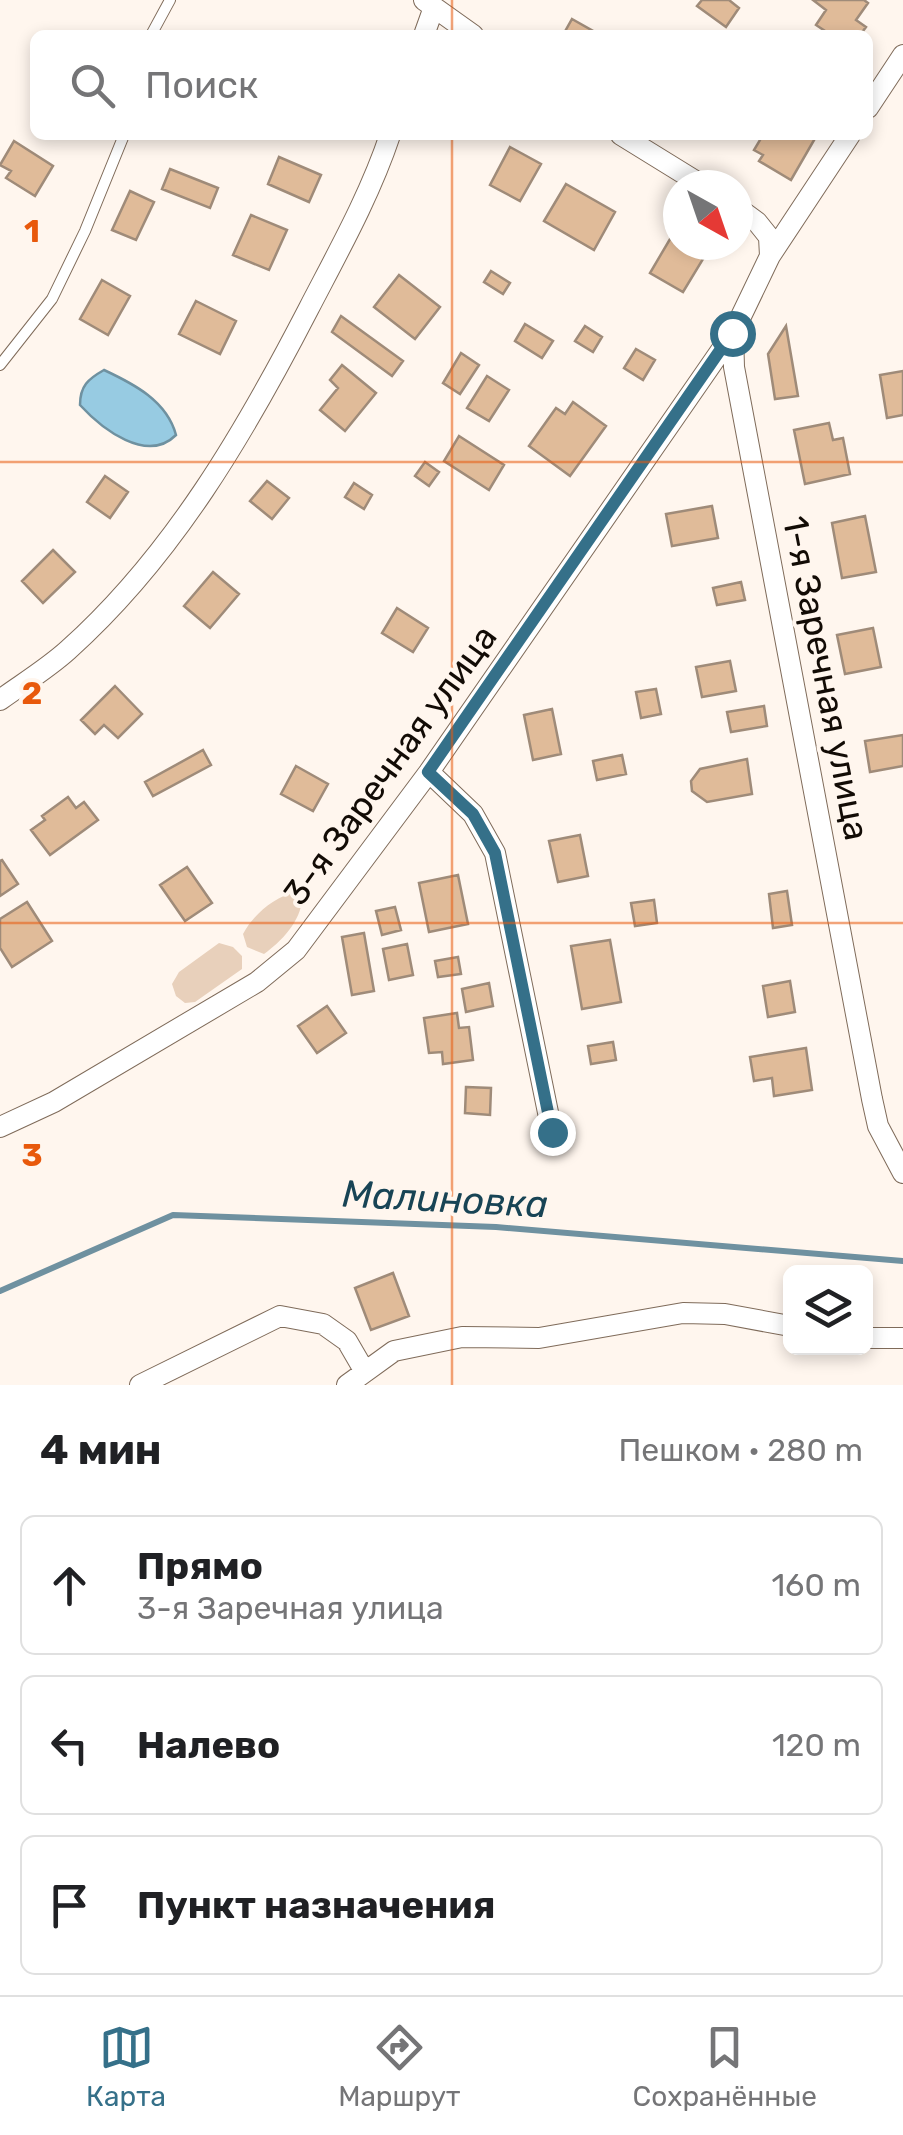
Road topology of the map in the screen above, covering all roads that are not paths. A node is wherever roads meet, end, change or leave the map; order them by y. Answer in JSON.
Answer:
{"nodes":[{"id":1,"x":170,"y":0,"type":"edge"},
{"id":2,"x":429,"y":4,"type":"edge"},
{"id":3,"x":154,"y":30,"type":"edge"},
{"id":4,"x":425,"y":30,"type":"edge"},
{"id":5,"x":466,"y":30,"type":"edge"},
{"id":6,"x":903,"y":55,"type":"edge"},
{"id":7,"x":873,"y":100,"type":"edge"},
{"id":8,"x":122,"y":140,"type":"edge"},
{"id":9,"x":388,"y":140,"type":"edge"},
{"id":10,"x":630,"y":140,"type":"edge"},
{"id":11,"x":847,"y":140,"type":"edge"},
{"id":12,"x":678,"y":170,"type":"edge"},
{"id":13,"x":753,"y":219,"type":"edge"},
{"id":14,"x":770,"y":256,"type":"junction"},
{"id":15,"x":732,"y":333,"type":"junction"},
{"id":16,"x":0,"y":365,"type":"edge"},
{"id":17,"x":0,"y":700,"type":"edge"},
{"id":18,"x":428,"y":772,"type":"junction"},
{"id":19,"x":0,"y":1126,"type":"edge"},
{"id":20,"x":552,"y":1132,"type":"dead end"},
{"id":21,"x":903,"y":1173,"type":"edge"},
{"id":22,"x":783,"y":1325,"type":"edge"},
{"id":23,"x":873,"y":1338,"type":"edge"},
{"id":24,"x":903,"y":1338,"type":"edge"},
{"id":25,"x":364,"y":1372,"type":"junction"},
{"id":26,"x":140,"y":1385,"type":"edge"},
{"id":27,"x":347,"y":1385,"type":"edge"}],
"edges":[{"from":1,"to":3,"type":"lane"},
{"from":2,"to":4,"type":"street"},
{"from":2,"to":5,"type":"street"},
{"from":6,"to":7,"type":"street"},
{"from":8,"to":16,"type":"lane"},
{"from":9,"to":17,"type":"street"},
{"from":10,"to":12,"type":"street"},
{"from":11,"to":14,"type":"street"},
{"from":13,"to":14,"type":"street"},
{"from":14,"to":15,"type":"street"},
{"from":15,"to":18,"type":"street","name":"3-я Заречная улица"},
{"from":15,"to":21,"type":"street","name":"1-я Заречная улица"},
{"from":18,"to":19,"type":"street","name":"3-я Заречная улица"},
{"from":18,"to":20,"type":"street"},
{"from":22,"to":25,"type":"street"},
{"from":23,"to":24,"type":"street"},
{"from":25,"to":26,"type":"street"},
{"from":25,"to":27,"type":"street"}]}
